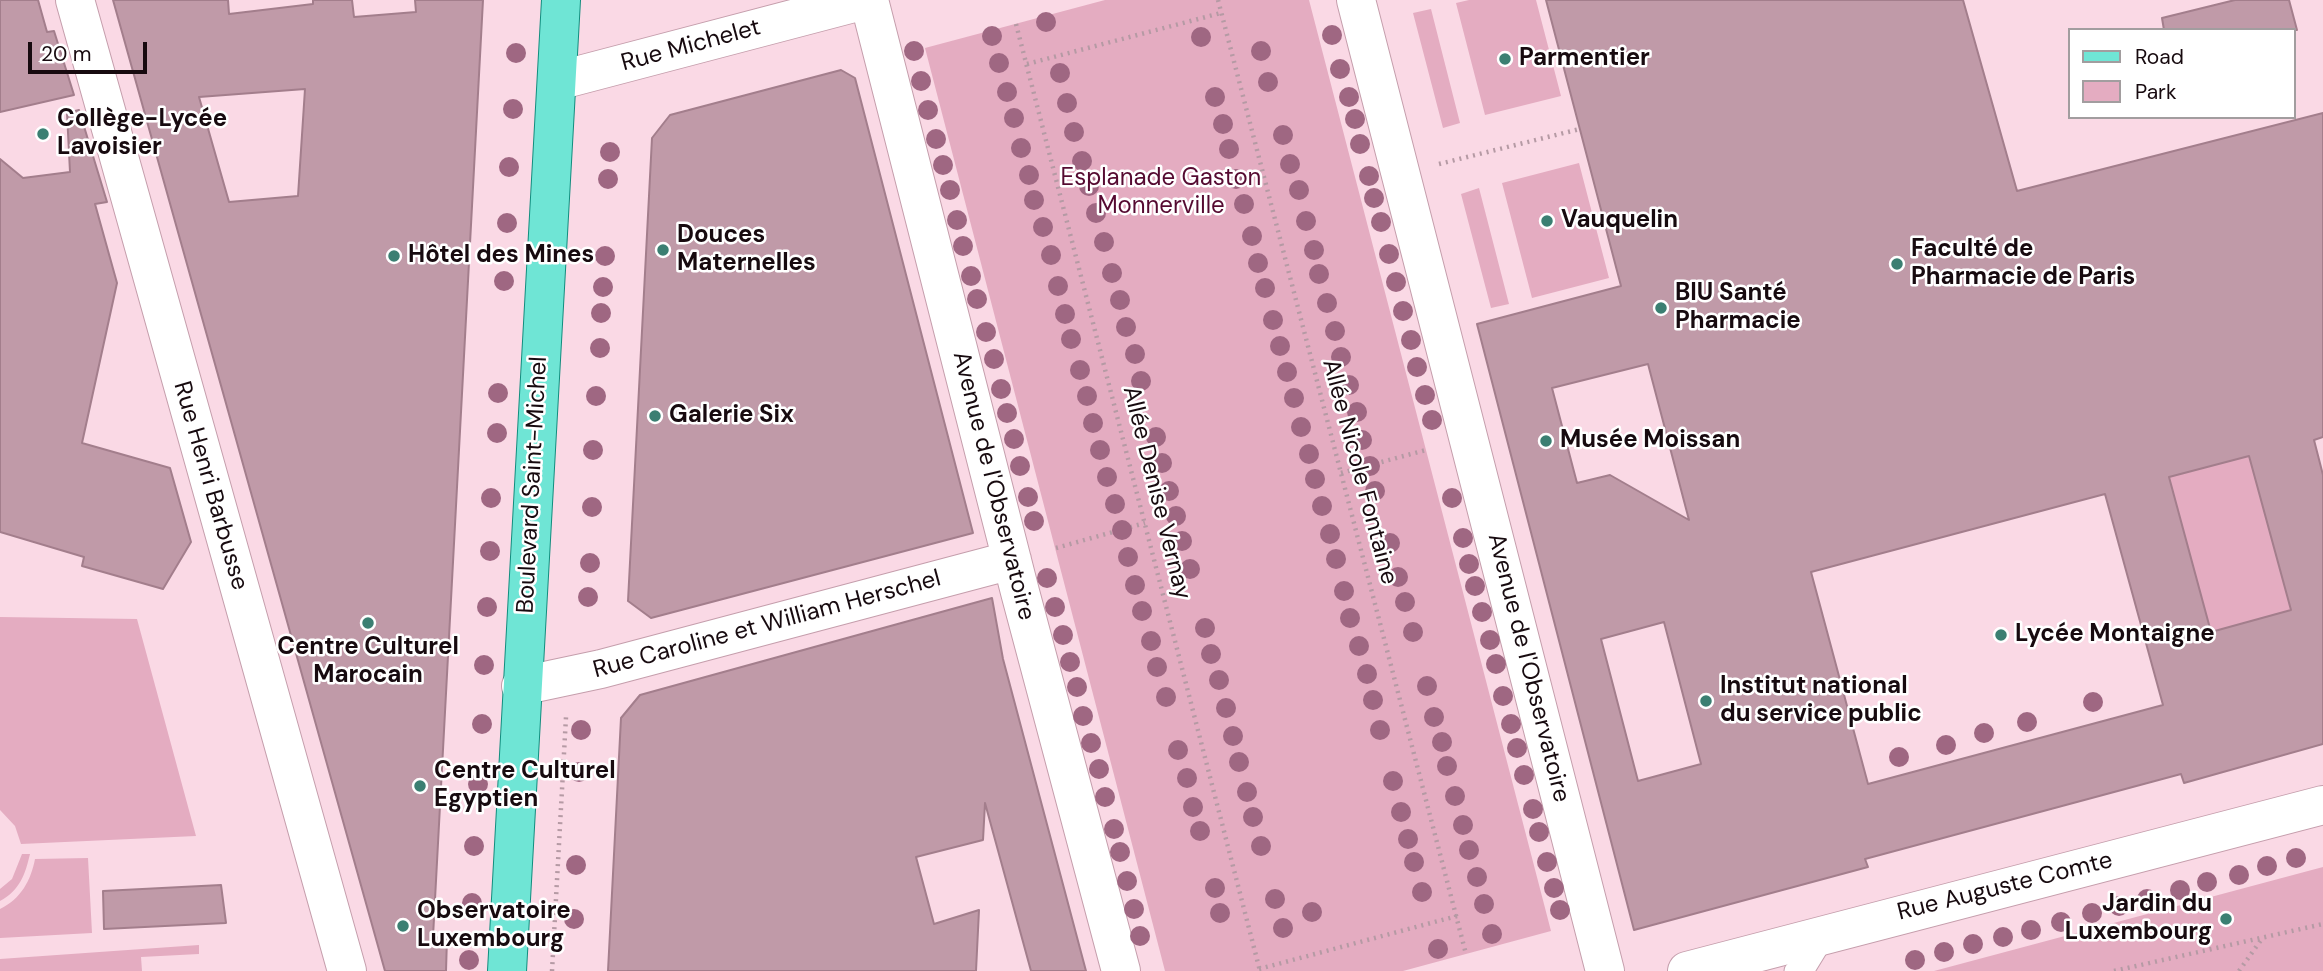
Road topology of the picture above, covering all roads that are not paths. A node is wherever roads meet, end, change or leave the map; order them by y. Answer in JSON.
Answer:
{"nodes":[{"id":1,"x":75,"y":0,"type":"edge"},
{"id":2,"x":561,"y":0,"type":"edge"},
{"id":3,"x":867,"y":0,"type":"edge"},
{"id":4,"x":1356,"y":0,"type":"edge"},
{"id":5,"x":557,"y":81,"type":"junction"},
{"id":6,"x":1012,"y":560,"type":"junction"},
{"id":7,"x":521,"y":686,"type":"junction"},
{"id":8,"x":2323,"y":805,"type":"edge"},
{"id":9,"x":1828,"y":932,"type":"junction"},
{"id":10,"x":347,"y":971,"type":"edge"},
{"id":11,"x":508,"y":971,"type":"edge"},
{"id":12,"x":1121,"y":971,"type":"edge"},
{"id":13,"x":1605,"y":971,"type":"edge"},
{"id":14,"x":1687,"y":971,"type":"edge"},
{"id":15,"x":1794,"y":971,"type":"edge"}],
"edges":[{"from":1,"to":10,"type":"street","name":"Rue Henri Barbusse"},
{"from":2,"to":5,"type":"main road","name":"Boulevard Saint-Michel"},
{"from":3,"to":5,"type":"street","name":"Rue Michelet"},
{"from":3,"to":6,"type":"street","name":"Avenue de l'Observatoire"},
{"from":4,"to":13,"type":"street","name":"Avenue de l'Observatoire"},
{"from":5,"to":7,"type":"main road","name":"Boulevard Saint-Michel"},
{"from":6,"to":7,"type":"street","name":"Rue Caroline et William Herschel"},
{"from":6,"to":12,"type":"street","name":"Avenue de l'Observatoire"},
{"from":7,"to":11,"type":"main road","name":"Boulevard Saint-Michel"},
{"from":8,"to":9,"type":"street","name":"Rue Auguste Comte"},
{"from":9,"to":14,"type":"street","name":"Rue Auguste Comte"},
{"from":9,"to":15,"type":"lane"}]}
